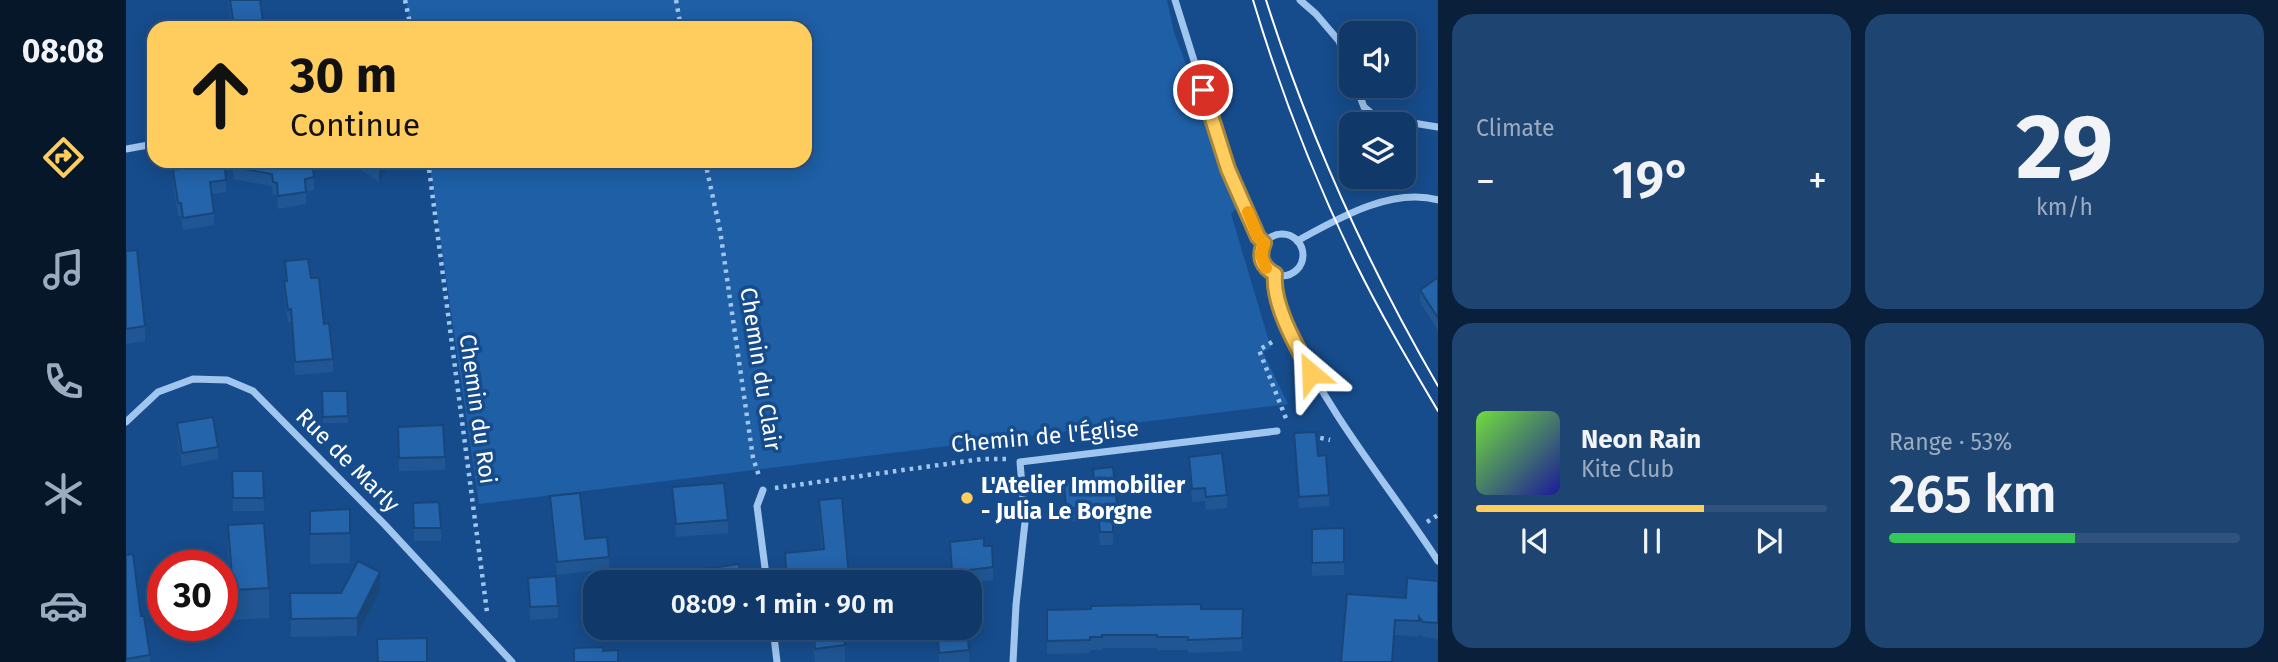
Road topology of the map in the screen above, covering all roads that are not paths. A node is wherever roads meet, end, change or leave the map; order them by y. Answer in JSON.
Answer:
{"nodes":[{"id":1,"x":1175,"y":0,"type":"edge"},
{"id":2,"x":1300,"y":0,"type":"edge"},
{"id":3,"x":1339,"y":41,"type":"edge"},
{"id":4,"x":1361,"y":98,"type":"edge"},
{"id":5,"x":1438,"y":127,"type":"edge"},
{"id":6,"x":147,"y":145,"type":"edge"},
{"id":7,"x":126,"y":149,"type":"edge"},
{"id":8,"x":1438,"y":200,"type":"edge"},
{"id":9,"x":1297,"y":241,"type":"junction"},
{"id":10,"x":1264,"y":243,"type":"junction"},
{"id":11,"x":1275,"y":274,"type":"junction"},
{"id":12,"x":126,"y":422,"type":"edge"},
{"id":13,"x":1277,"y":431,"type":"road end"},
{"id":14,"x":763,"y":490,"type":"road end"},
{"id":15,"x":1438,"y":561,"type":"edge"},
{"id":16,"x":765,"y":570,"type":"edge"},
{"id":17,"x":774,"y":640,"type":"edge"},
{"id":18,"x":512,"y":662,"type":"edge"},
{"id":19,"x":777,"y":662,"type":"edge"},
{"id":20,"x":1013,"y":662,"type":"edge"}],
"edges":[{"from":1,"to":10,"type":"street"},
{"from":2,"to":3,"type":"street"},
{"from":4,"to":5,"type":"street"},
{"from":6,"to":7,"type":"street"},
{"from":8,"to":9,"type":"street"},
{"from":9,"to":10,"type":"street"},
{"from":9,"to":11,"type":"street"},
{"from":10,"to":11,"type":"street"},
{"from":11,"to":15,"type":"street"},
{"from":12,"to":18,"type":"street","name":"Rue de Marly"},
{"from":13,"to":20,"type":"street","name":"Chemin de l'Église"},
{"from":14,"to":16,"type":"street"},
{"from":17,"to":19,"type":"street"}]}
